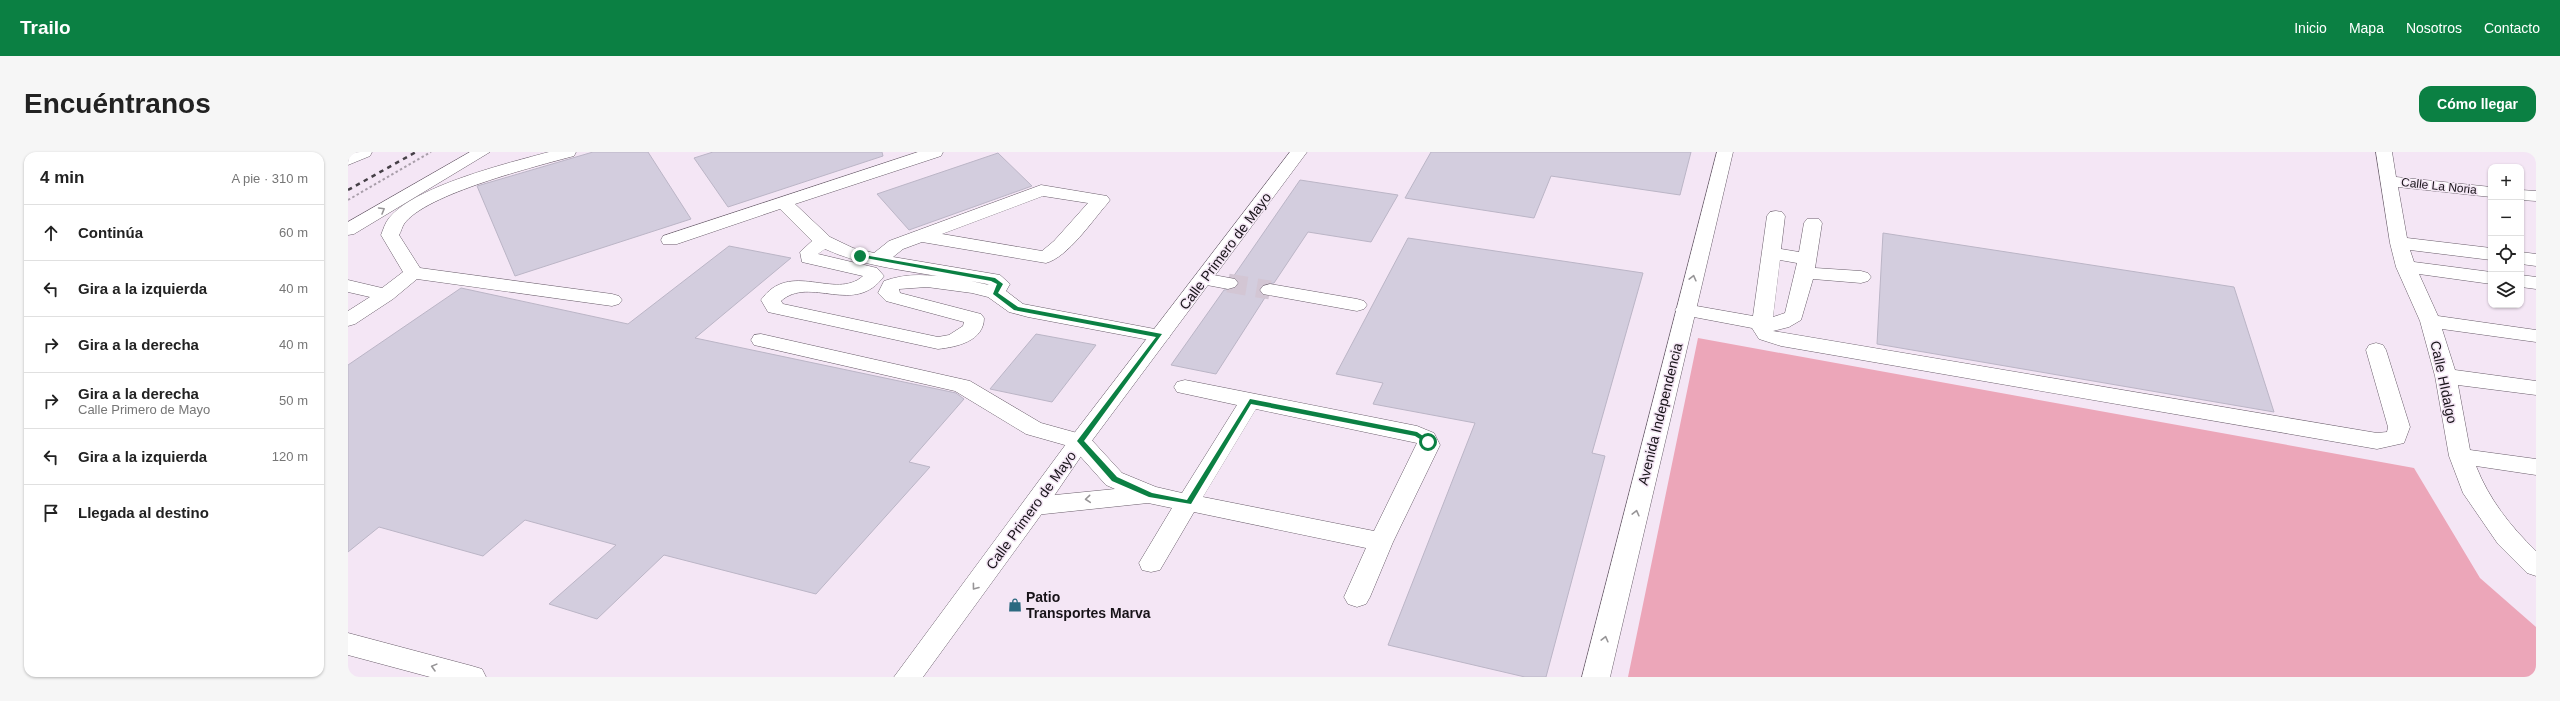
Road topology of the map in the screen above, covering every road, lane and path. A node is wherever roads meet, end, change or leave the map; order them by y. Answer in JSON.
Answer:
{"nodes":[{"id":1,"x":364,"y":152,"type":"edge"},
{"id":2,"x":431,"y":152,"type":"edge"},
{"id":3,"x":482,"y":152,"type":"edge"},
{"id":4,"x":568,"y":152,"type":"edge"},
{"id":5,"x":935,"y":152,"type":"edge"},
{"id":6,"x":1299,"y":152,"type":"edge"},
{"id":7,"x":1725,"y":152,"type":"edge"},
{"id":8,"x":2384,"y":152,"type":"edge"},
{"id":9,"x":348,"y":160,"type":"edge"},
{"id":10,"x":2388,"y":181,"type":"junction"},
{"id":11,"x":2488,"y":192,"type":"edge"},
{"id":12,"x":2524,"y":195,"type":"edge"},
{"id":13,"x":2536,"y":196,"type":"edge"},
{"id":14,"x":348,"y":200,"type":"edge"},
{"id":15,"x":782,"y":202,"type":"junction"},
{"id":16,"x":1776,"y":216,"type":"dead end"},
{"id":17,"x":1813,"y":223,"type":"dead end"},
{"id":18,"x":348,"y":230,"type":"edge"},
{"id":19,"x":921,"y":236,"type":"junction"},
{"id":20,"x":670,"y":240,"type":"dead end"},
{"id":21,"x":823,"y":240,"type":"junction"},
{"id":22,"x":2399,"y":243,"type":"junction"},
{"id":23,"x":1771,"y":253,"type":"junction"},
{"id":24,"x":2488,"y":254,"type":"edge"},
{"id":25,"x":2524,"y":258,"type":"edge"},
{"id":26,"x":877,"y":260,"type":"junction"},
{"id":27,"x":2536,"y":260,"type":"edge"},
{"id":28,"x":1806,"y":266,"type":"junction"},
{"id":29,"x":2406,"y":267,"type":"junction"},
{"id":30,"x":413,"y":273,"type":"junction"},
{"id":31,"x":1861,"y":277,"type":"dead end"},
{"id":32,"x":2488,"y":278,"type":"edge"},
{"id":33,"x":1204,"y":279,"type":"junction"},
{"id":34,"x":2524,"y":281,"type":"edge"},
{"id":35,"x":1228,"y":283,"type":"tunnel mouth"},
{"id":36,"x":2536,"y":283,"type":"edge"},
{"id":37,"x":348,"y":286,"type":"edge"},
{"id":38,"x":1270,"y":290,"type":"tunnel mouth"},
{"id":39,"x":995,"y":293,"type":"junction"},
{"id":40,"x":386,"y":295,"type":"junction"},
{"id":41,"x":612,"y":300,"type":"dead end"},
{"id":42,"x":1357,"y":305,"type":"dead end"},
{"id":43,"x":1685,"y":310,"type":"junction"},
{"id":44,"x":348,"y":320,"type":"edge"},
{"id":45,"x":2430,"y":321,"type":"junction"},
{"id":46,"x":1762,"y":324,"type":"junction"},
{"id":47,"x":1160,"y":336,"type":"junction"},
{"id":48,"x":2536,"y":336,"type":"edge"},
{"id":49,"x":761,"y":340,"type":"dead end"},
{"id":50,"x":2376,"y":350,"type":"dead end"},
{"id":51,"x":2446,"y":376,"type":"junction"},
{"id":52,"x":1185,"y":387,"type":"dead end"},
{"id":53,"x":2536,"y":388,"type":"edge"},
{"id":54,"x":1250,"y":401,"type":"junction"},
{"id":55,"x":1080,"y":441,"type":"junction"},
{"id":56,"x":2460,"y":456,"type":"junction"},
{"id":57,"x":2536,"y":467,"type":"edge"},
{"id":58,"x":1151,"y":495,"type":"junction"},
{"id":59,"x":1189,"y":503,"type":"junction"},
{"id":60,"x":1035,"y":506,"type":"junction"},
{"id":61,"x":1381,"y":542,"type":"junction"},
{"id":62,"x":1151,"y":563,"type":"dead end"},
{"id":63,"x":2535,"y":564,"type":"edge"},
{"id":64,"x":1357,"y":597,"type":"dead end"},
{"id":65,"x":348,"y":644,"type":"edge"},
{"id":66,"x":472,"y":677,"type":"edge"},
{"id":67,"x":908,"y":677,"type":"edge"},
{"id":68,"x":1596,"y":677,"type":"edge"}],
"edges":[{"from":1,"to":9,"type":"main road"},
{"from":2,"to":14,"type":"path"},
{"from":18,"to":3,"type":"main road","one_way":true},
{"from":4,"to":30,"type":"main road"},
{"from":5,"to":15,"type":"main road"},
{"from":6,"to":33,"type":"main road","name":"Calle Primero de Mayo"},
{"from":43,"to":7,"type":"main road","name":"Avenida Independencia","one_way":true},
{"from":8,"to":10,"type":"main road"},
{"from":10,"to":11,"type":"main road","name":"Calle La Noria"},
{"from":10,"to":22,"type":"main road","name":"Calle HIdalgo"},
{"from":12,"to":13,"type":"main road"},
{"from":15,"to":20,"type":"main road"},
{"from":15,"to":21,"type":"main road"},
{"from":16,"to":23,"type":"main road"},
{"from":17,"to":28,"type":"main road"},
{"from":19,"to":19,"type":"main road"},
{"from":19,"to":26,"type":"main road"},
{"from":21,"to":26,"type":"main road"},
{"from":21,"to":39,"type":"main road"},
{"from":22,"to":24,"type":"main road"},
{"from":22,"to":29,"type":"main road","name":"Calle HIdalgo"},
{"from":23,"to":28,"type":"main road"},
{"from":23,"to":46,"type":"main road"},
{"from":25,"to":27,"type":"main road"},
{"from":26,"to":39,"type":"main road"},
{"from":28,"to":31,"type":"main road"},
{"from":28,"to":46,"type":"main road"},
{"from":29,"to":32,"type":"main road"},
{"from":29,"to":45,"type":"main road","name":"Calle HIdalgo"},
{"from":30,"to":40,"type":"main road"},
{"from":30,"to":41,"type":"main road"},
{"from":33,"to":35,"type":"main road"},
{"from":33,"to":47,"type":"main road","name":"Calle Primero de Mayo"},
{"from":34,"to":36,"type":"main road"},
{"from":37,"to":40,"type":"main road"},
{"from":38,"to":42,"type":"main road"},
{"from":39,"to":47,"type":"main road"},
{"from":40,"to":44,"type":"main road"},
{"from":43,"to":46,"type":"main road"},
{"from":68,"to":43,"type":"main road","name":"Avenida Independencia","one_way":true},
{"from":45,"to":48,"type":"main road"},
{"from":45,"to":51,"type":"main road","name":"Calle HIdalgo"},
{"from":46,"to":50,"type":"main road"},
{"from":47,"to":55,"type":"main road","name":"Calle Primero de Mayo"},
{"from":49,"to":55,"type":"main road"},
{"from":51,"to":53,"type":"main road"},
{"from":51,"to":56,"type":"main road","name":"Calle HIdalgo"},
{"from":52,"to":54,"type":"main road"},
{"from":54,"to":59,"type":"main road"},
{"from":54,"to":61,"type":"main road"},
{"from":55,"to":58,"type":"main road"},
{"from":55,"to":60,"type":"main road","name":"Calle Primero de Mayo"},
{"from":56,"to":57,"type":"main road"},
{"from":56,"to":63,"type":"main road","name":"Calle HIdalgo"},
{"from":58,"to":59,"type":"main road"},
{"from":58,"to":60,"type":"main road","one_way":true},
{"from":59,"to":61,"type":"main road"},
{"from":59,"to":62,"type":"main road"},
{"from":60,"to":67,"type":"main road","name":"Calle Primero de Mayo","one_way":true},
{"from":61,"to":64,"type":"main road"},
{"from":66,"to":65,"type":"main road","one_way":true}]}
